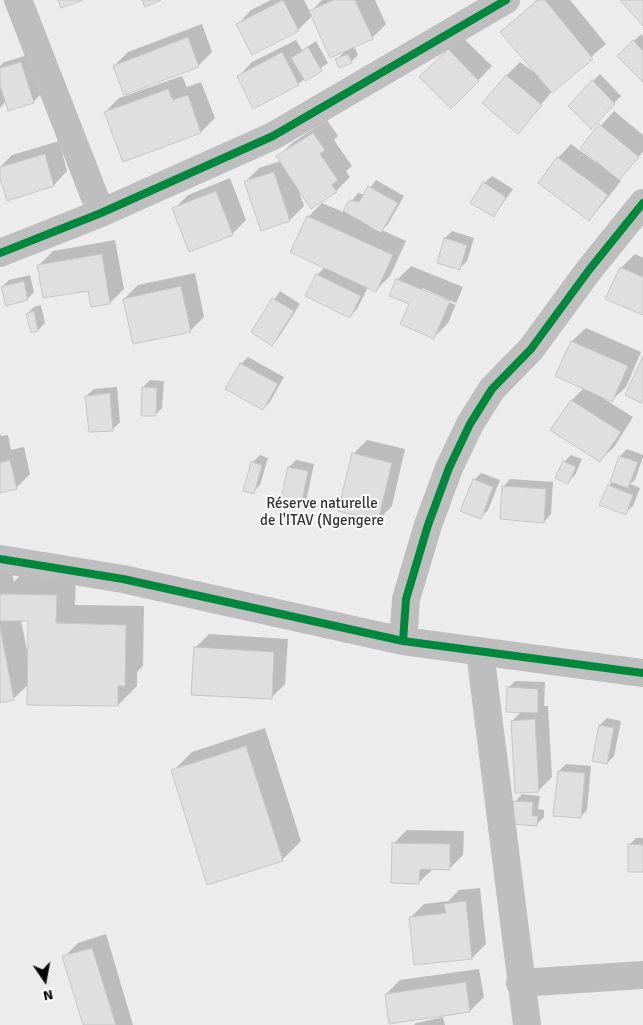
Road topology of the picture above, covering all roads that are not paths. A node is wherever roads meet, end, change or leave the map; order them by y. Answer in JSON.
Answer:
{"nodes":[{"id":1,"x":18,"y":0,"type":"edge"},
{"id":2,"x":506,"y":0,"type":"edge"},
{"id":3,"x":643,"y":203,"type":"edge"},
{"id":4,"x":101,"y":213,"type":"junction"},
{"id":5,"x":0,"y":253,"type":"edge"},
{"id":6,"x":0,"y":559,"type":"edge"},
{"id":7,"x":403,"y":641,"type":"junction"},
{"id":8,"x":480,"y":652,"type":"junction"},
{"id":9,"x":643,"y":673,"type":"edge"},
{"id":10,"x":643,"y":975,"type":"edge"},
{"id":11,"x":520,"y":983,"type":"junction"},
{"id":12,"x":527,"y":1025,"type":"edge"}],
"edges":[{"from":1,"to":4,"type":"street"},
{"from":2,"to":4,"type":"street"},
{"from":3,"to":7,"type":"street"},
{"from":4,"to":5,"type":"street"},
{"from":6,"to":7,"type":"street"},
{"from":7,"to":8,"type":"street"},
{"from":8,"to":9,"type":"street"},
{"from":8,"to":11,"type":"street"},
{"from":10,"to":11,"type":"street"},
{"from":11,"to":12,"type":"street"}]}
